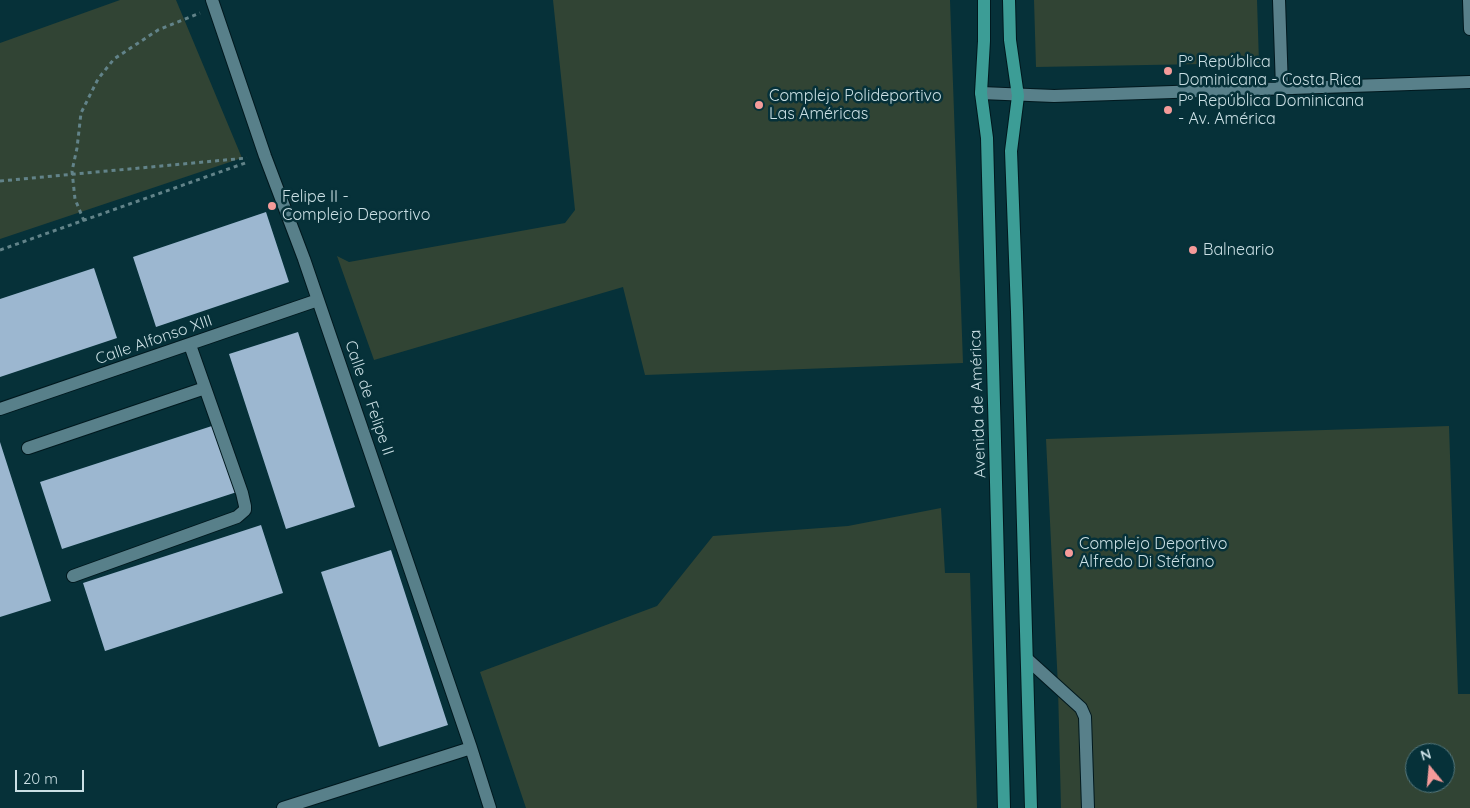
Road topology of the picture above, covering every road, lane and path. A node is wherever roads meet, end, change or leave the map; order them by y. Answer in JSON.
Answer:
{"nodes":[{"id":1,"x":984,"y":0,"type":"edge"},
{"id":2,"x":1009,"y":0,"type":"edge"},
{"id":3,"x":1279,"y":0,"type":"edge"},
{"id":4,"x":1469,"y":0,"type":"edge"},
{"id":5,"x":213,"y":4,"type":"edge"},
{"id":6,"x":1470,"y":29,"type":"edge"},
{"id":7,"x":1470,"y":82,"type":"edge"},
{"id":8,"x":1282,"y":88,"type":"junction"},
{"id":9,"x":982,"y":93,"type":"junction"},
{"id":10,"x":1018,"y":96,"type":"junction"},
{"id":11,"x":265,"y":156,"type":"junction"},
{"id":12,"x":73,"y":174,"type":"junction"},
{"id":13,"x":0,"y":181,"type":"edge"},
{"id":14,"x":84,"y":221,"type":"junction"},
{"id":15,"x":0,"y":250,"type":"edge"},
{"id":16,"x":318,"y":300,"type":"junction"},
{"id":17,"x":190,"y":345,"type":"junction"},
{"id":18,"x":205,"y":388,"type":"junction"},
{"id":19,"x":0,"y":409,"type":"edge"},
{"id":20,"x":28,"y":448,"type":"dead end"},
{"id":21,"x":73,"y":576,"type":"dead end"},
{"id":22,"x":1027,"y":659,"type":"junction"},
{"id":23,"x":471,"y":748,"type":"junction"},
{"id":24,"x":283,"y":808,"type":"edge"},
{"id":25,"x":490,"y":808,"type":"edge"},
{"id":26,"x":1004,"y":808,"type":"edge"},
{"id":27,"x":1031,"y":808,"type":"edge"},
{"id":28,"x":1088,"y":808,"type":"edge"}],
"edges":[{"from":1,"to":9,"type":"main road","name":"Avenida de América"},
{"from":2,"to":10,"type":"main road"},
{"from":3,"to":8,"type":"street"},
{"from":4,"to":6,"type":"street"},
{"from":5,"to":11,"type":"street","name":"Calle de Felipe II"},
{"from":5,"to":12,"type":"path"},
{"from":7,"to":8,"type":"street"},
{"from":8,"to":10,"type":"street"},
{"from":9,"to":10,"type":"street"},
{"from":9,"to":26,"type":"main road","name":"Avenida de América"},
{"from":10,"to":22,"type":"main road"},
{"from":11,"to":12,"type":"path"},
{"from":11,"to":14,"type":"path"},
{"from":11,"to":16,"type":"street","name":"Calle de Felipe II"},
{"from":12,"to":13,"type":"path"},
{"from":12,"to":14,"type":"path"},
{"from":14,"to":15,"type":"path"},
{"from":16,"to":17,"type":"street","name":"Calle Alfonso XIII"},
{"from":16,"to":23,"type":"street","name":"Calle de Felipe II"},
{"from":17,"to":18,"type":"street"},
{"from":17,"to":19,"type":"street","name":"Calle Alfonso XIII"},
{"from":18,"to":20,"type":"street"},
{"from":18,"to":21,"type":"street"},
{"from":22,"to":27,"type":"main road"},
{"from":22,"to":28,"type":"street"},
{"from":23,"to":24,"type":"street"},
{"from":23,"to":25,"type":"street","name":"Calle de Felipe II"}]}
